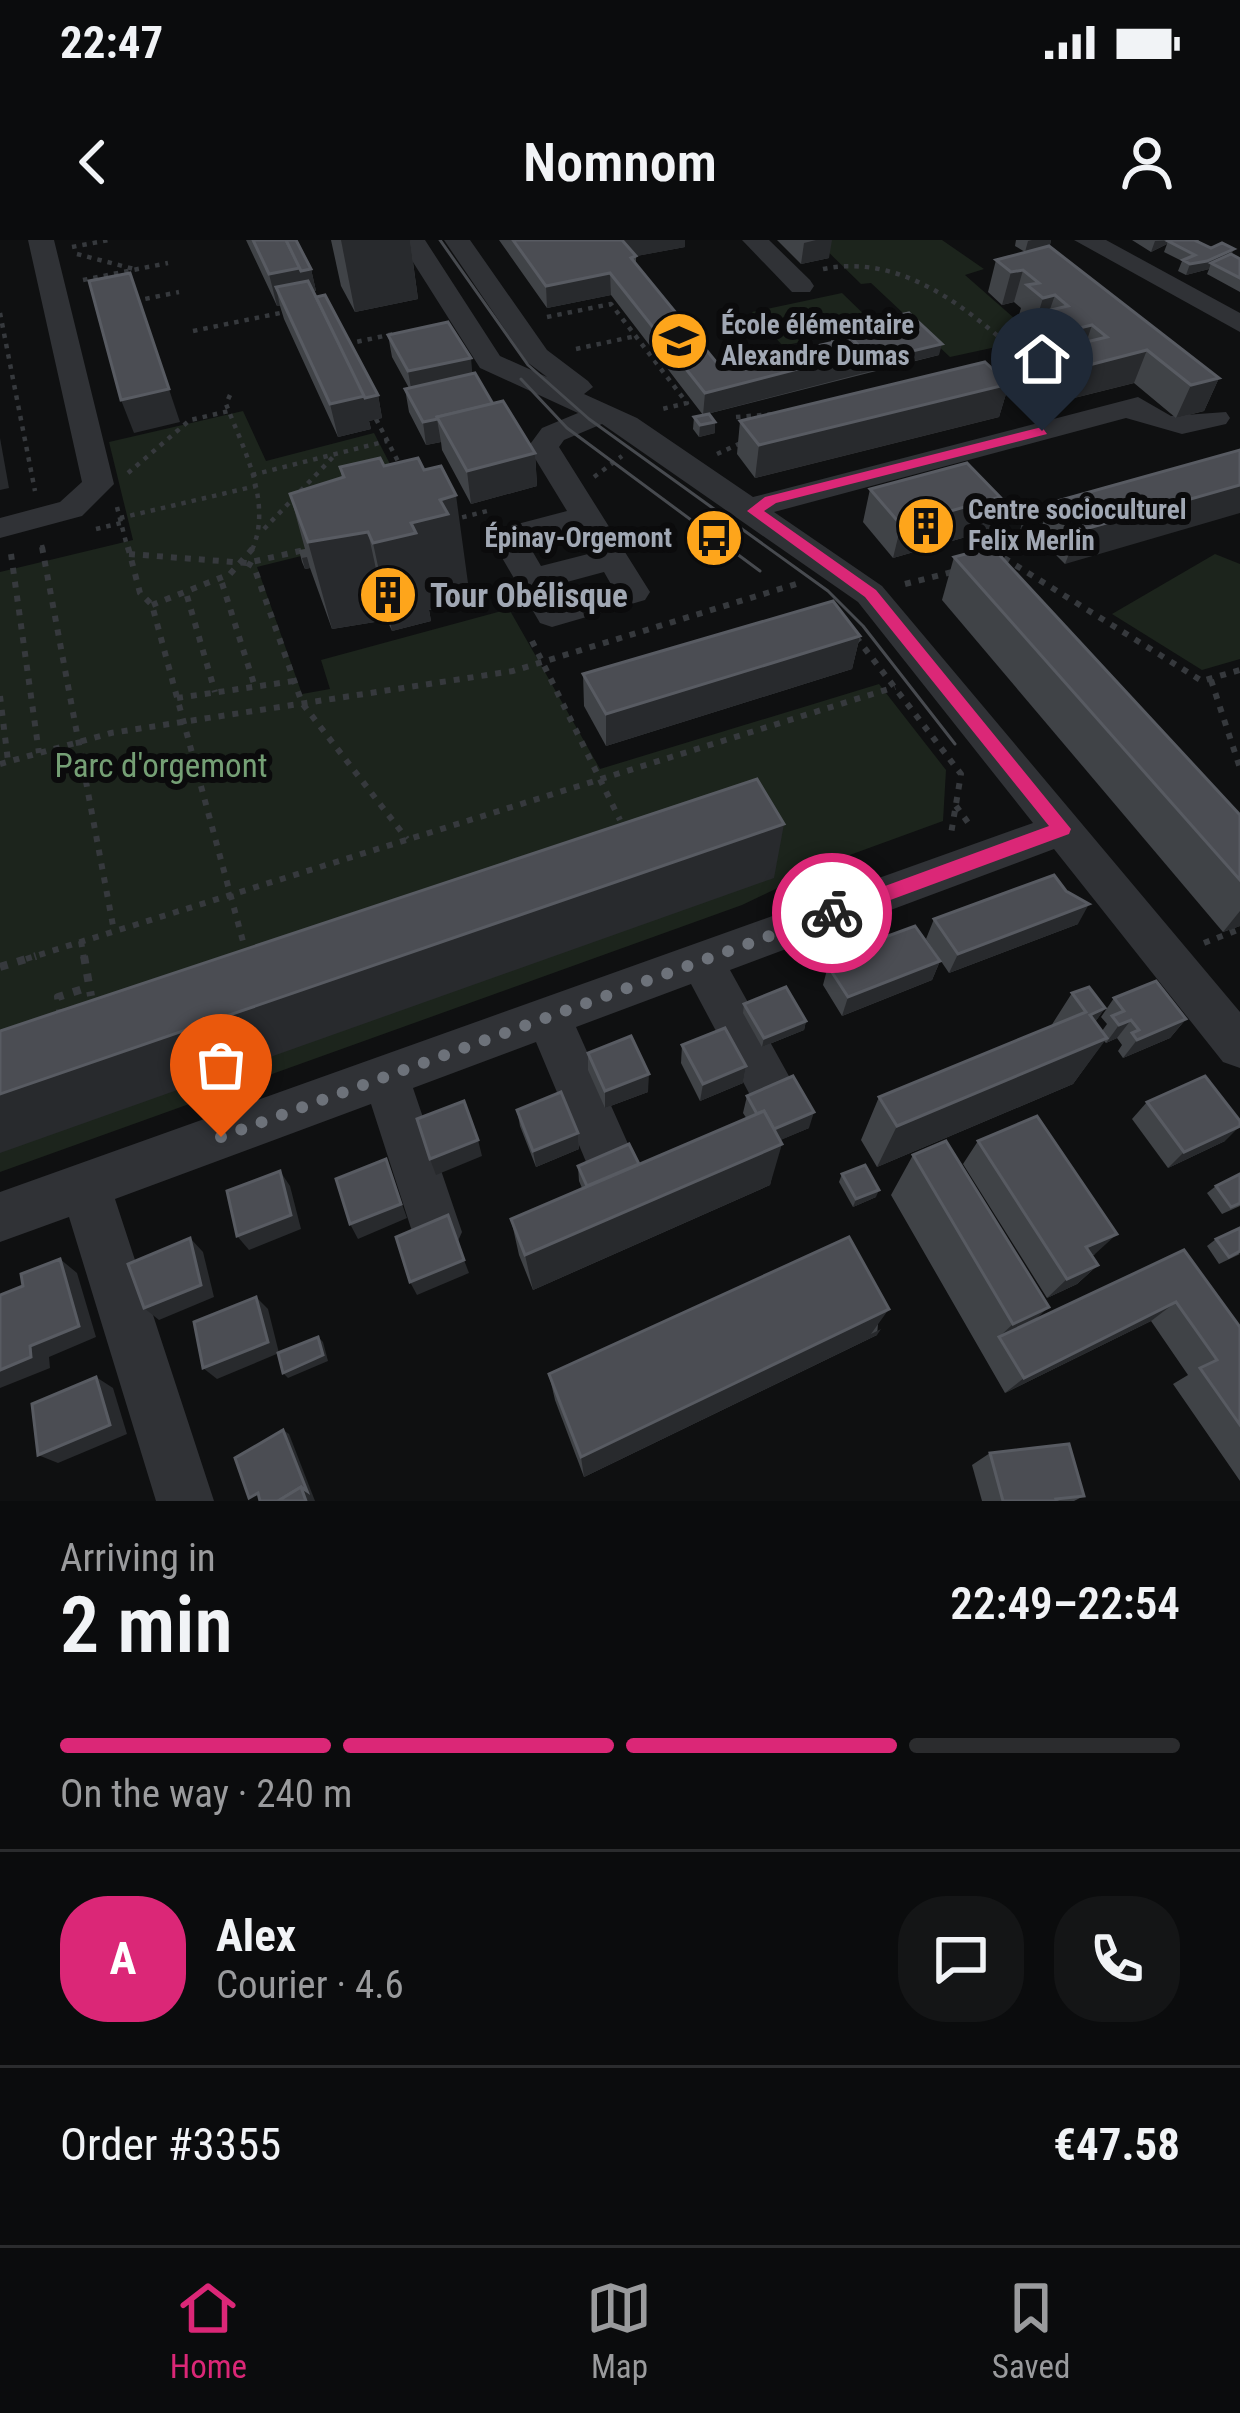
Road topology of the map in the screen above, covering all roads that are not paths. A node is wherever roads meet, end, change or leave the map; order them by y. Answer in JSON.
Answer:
{"nodes":[{"id":1,"x":412,"y":240,"type":"edge"},
{"id":2,"x":457,"y":240,"type":"edge"},
{"id":3,"x":754,"y":240,"type":"edge"},
{"id":4,"x":1087,"y":240,"type":"edge"},
{"id":5,"x":50,"y":245,"type":"edge"},
{"id":6,"x":801,"y":286,"type":"dead end"},
{"id":7,"x":1240,"y":324,"type":"edge"},
{"id":8,"x":546,"y":344,"type":"junction"},
{"id":9,"x":490,"y":362,"type":"junction"},
{"id":10,"x":606,"y":412,"type":"junction"},
{"id":11,"x":1215,"y":418,"type":"dead end"},
{"id":12,"x":762,"y":506,"type":"junction"},
{"id":13,"x":583,"y":517,"type":"junction"},
{"id":14,"x":3,"y":528,"type":"edge"},
{"id":15,"x":611,"y":559,"type":"junction"},
{"id":16,"x":532,"y":580,"type":"junction"},
{"id":17,"x":1062,"y":829,"type":"junction"},
{"id":18,"x":701,"y":961,"type":"junction"},
{"id":19,"x":549,"y":1017,"type":"junction"},
{"id":20,"x":1240,"y":1047,"type":"edge"},
{"id":21,"x":386,"y":1077,"type":"junction"},
{"id":22,"x":776,"y":1096,"type":"edge"},
{"id":23,"x":612,"y":1164,"type":"edge"},
{"id":24,"x":85,"y":1186,"type":"junction"},
{"id":25,"x":0,"y":1216,"type":"edge"},
{"id":26,"x":436,"y":1232,"type":"edge"},
{"id":27,"x":185,"y":1501,"type":"edge"}],
"edges":[{"from":1,"to":9,"type":"street"},
{"from":2,"to":8,"type":"street"},
{"from":3,"to":6,"type":"street"},
{"from":4,"to":7,"type":"street"},
{"from":5,"to":14,"type":"street"},
{"from":8,"to":9,"type":"street"},
{"from":8,"to":10,"type":"street"},
{"from":9,"to":10,"type":"street"},
{"from":10,"to":12,"type":"street"},
{"from":10,"to":13,"type":"street"},
{"from":11,"to":12,"type":"street"},
{"from":12,"to":17,"type":"street"},
{"from":13,"to":15,"type":"street"},
{"from":13,"to":16,"type":"street"},
{"from":15,"to":16,"type":"street"},
{"from":15,"to":16,"type":"street"},
{"from":17,"to":18,"type":"street"},
{"from":17,"to":20,"type":"street"},
{"from":18,"to":19,"type":"street"},
{"from":18,"to":22,"type":"street"},
{"from":19,"to":21,"type":"street"},
{"from":19,"to":23,"type":"street"},
{"from":21,"to":24,"type":"street"},
{"from":21,"to":26,"type":"street"},
{"from":24,"to":25,"type":"street"},
{"from":24,"to":27,"type":"street"}]}
